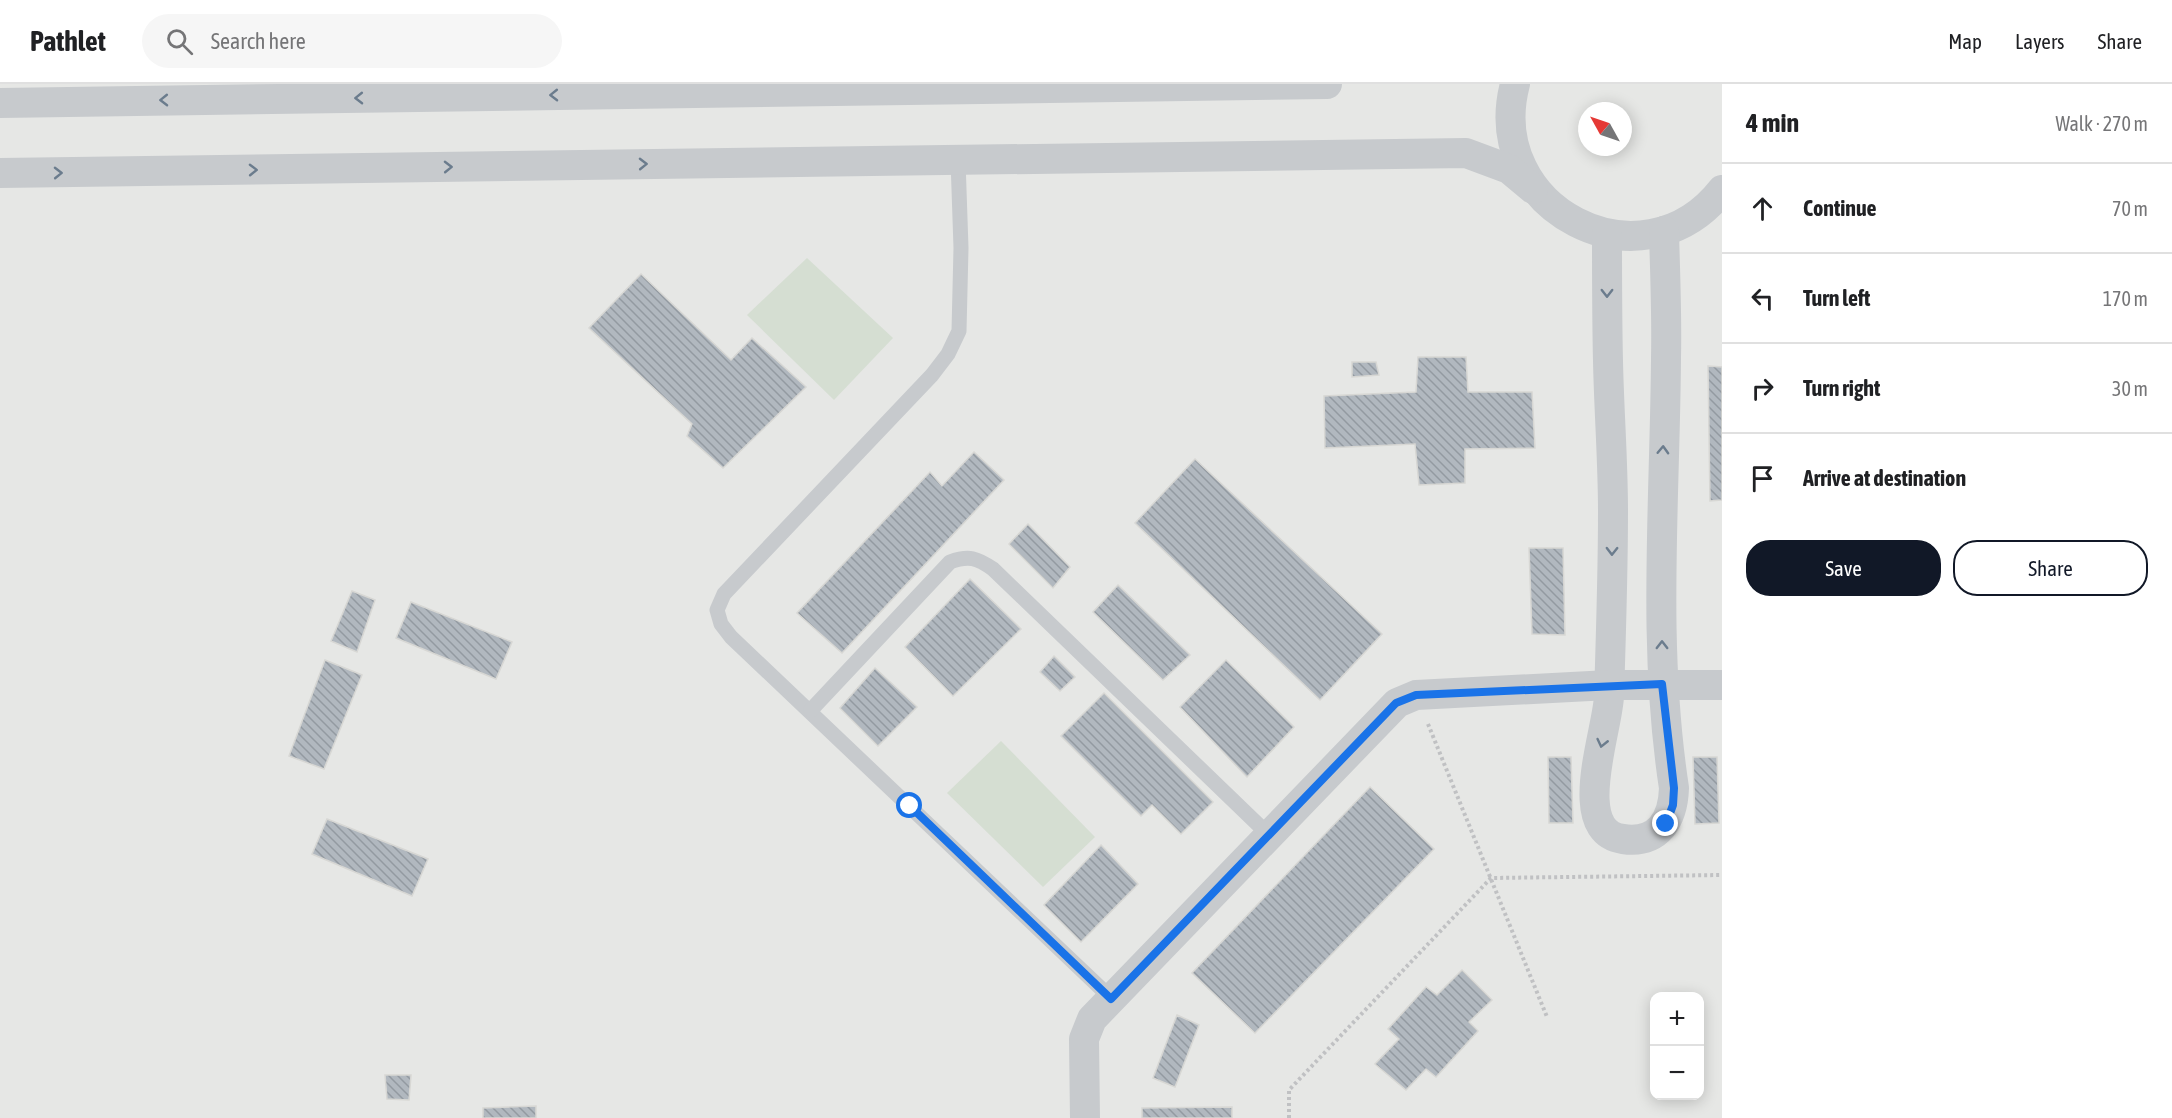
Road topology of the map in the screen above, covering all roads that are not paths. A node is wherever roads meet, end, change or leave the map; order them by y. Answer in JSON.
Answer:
{"nodes":[{"id":1,"x":1327,"y":84,"type":"edge"},
{"id":2,"x":1515,"y":84,"type":"edge"},
{"id":3,"x":0,"y":103,"type":"edge"},
{"id":4,"x":958,"y":160,"type":"junction"},
{"id":5,"x":0,"y":173,"type":"edge"},
{"id":6,"x":1533,"y":189,"type":"junction"},
{"id":7,"x":1719,"y":194,"type":"edge"},
{"id":8,"x":1664,"y":231,"type":"junction"},
{"id":9,"x":1607,"y":234,"type":"junction"},
{"id":10,"x":1613,"y":508,"type":"junction"},
{"id":11,"x":1661,"y":508,"type":"junction"},
{"id":12,"x":1662,"y":684,"type":"junction"},
{"id":13,"x":1609,"y":685,"type":"junction"},
{"id":14,"x":1722,"y":685,"type":"edge"},
{"id":15,"x":811,"y":710,"type":"junction"},
{"id":16,"x":1269,"y":835,"type":"junction"},
{"id":17,"x":1111,"y":999,"type":"junction"},
{"id":18,"x":1085,"y":1118,"type":"edge"}],
"edges":[{"from":1,"to":3,"type":"street","one_way":true},
{"from":2,"to":6,"type":"street"},
{"from":5,"to":4,"type":"street","one_way":true},
{"from":4,"to":6,"type":"street"},
{"from":4,"to":15,"type":"lane"},
{"from":6,"to":9,"type":"street"},
{"from":7,"to":8,"type":"street"},
{"from":8,"to":9,"type":"street"},
{"from":11,"to":8,"type":"street","one_way":true},
{"from":9,"to":10,"type":"street","one_way":true},
{"from":10,"to":11,"type":"street"},
{"from":10,"to":13,"type":"street","one_way":true},
{"from":12,"to":11,"type":"street","one_way":true},
{"from":12,"to":13,"type":"street"},
{"from":13,"to":12,"type":"street","one_way":true},
{"from":12,"to":14,"type":"street"},
{"from":13,"to":16,"type":"street"},
{"from":15,"to":16,"type":"lane"},
{"from":15,"to":17,"type":"lane"},
{"from":16,"to":17,"type":"street"},
{"from":17,"to":18,"type":"street"}]}
